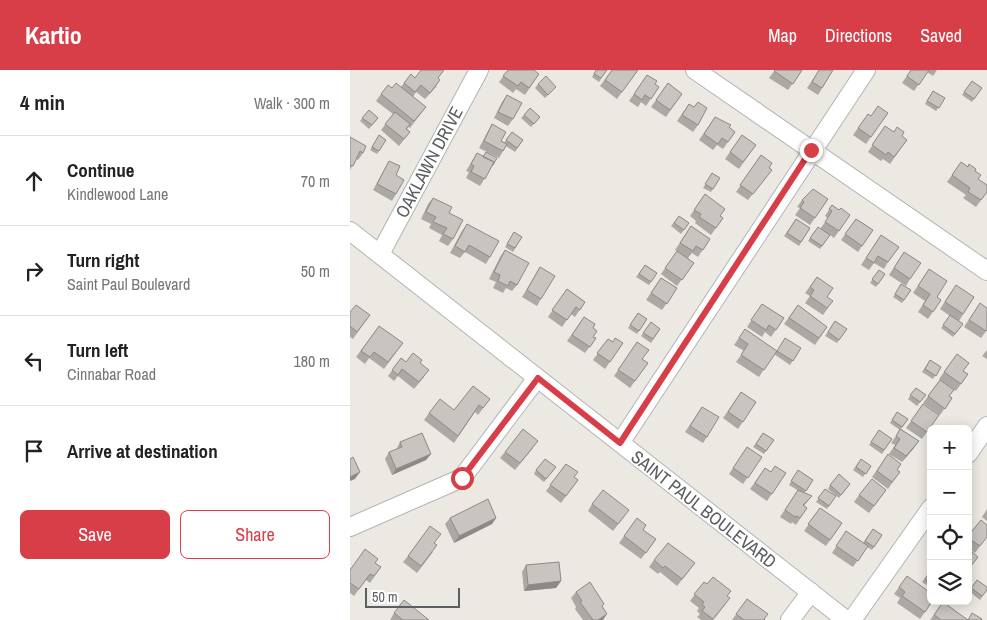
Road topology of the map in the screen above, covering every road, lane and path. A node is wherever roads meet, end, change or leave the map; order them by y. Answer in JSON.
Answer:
{"nodes":[{"id":1,"x":478,"y":70,"type":"edge"},
{"id":2,"x":696,"y":70,"type":"edge"},
{"id":3,"x":866,"y":70,"type":"edge"},
{"id":4,"x":811,"y":150,"type":"junction"},
{"id":5,"x":350,"y":231,"type":"edge"},
{"id":6,"x":380,"y":254,"type":"junction"},
{"id":7,"x":987,"y":271,"type":"edge"},
{"id":8,"x":538,"y":378,"type":"junction"},
{"id":9,"x":987,"y":426,"type":"edge"},
{"id":10,"x":620,"y":443,"type":"junction"},
{"id":11,"x":972,"y":448,"type":"edge"},
{"id":12,"x":927,"y":514,"type":"edge"},
{"id":13,"x":350,"y":527,"type":"edge"},
{"id":14,"x":811,"y":592,"type":"junction"},
{"id":15,"x":790,"y":620,"type":"edge"},
{"id":16,"x":846,"y":620,"type":"edge"},
{"id":17,"x":852,"y":620,"type":"edge"}],
"edges":[{"from":1,"to":6,"type":"street","name":"OAKLAWN DRIVE"},
{"from":2,"to":4,"type":"street"},
{"from":3,"to":4,"type":"street"},
{"from":4,"to":7,"type":"street"},
{"from":4,"to":10,"type":"street"},
{"from":5,"to":6,"type":"street","name":"SAINT PAUL BOULEVARD"},
{"from":6,"to":8,"type":"street","name":"SAINT PAUL BOULEVARD"},
{"from":8,"to":10,"type":"street","name":"SAINT PAUL BOULEVARD"},
{"from":8,"to":13,"type":"street"},
{"from":9,"to":11,"type":"street"},
{"from":10,"to":14,"type":"street","name":"SAINT PAUL BOULEVARD"},
{"from":12,"to":17,"type":"street"},
{"from":14,"to":15,"type":"street"},
{"from":14,"to":16,"type":"street","name":"SAINT PAUL BOULEVARD"}]}
